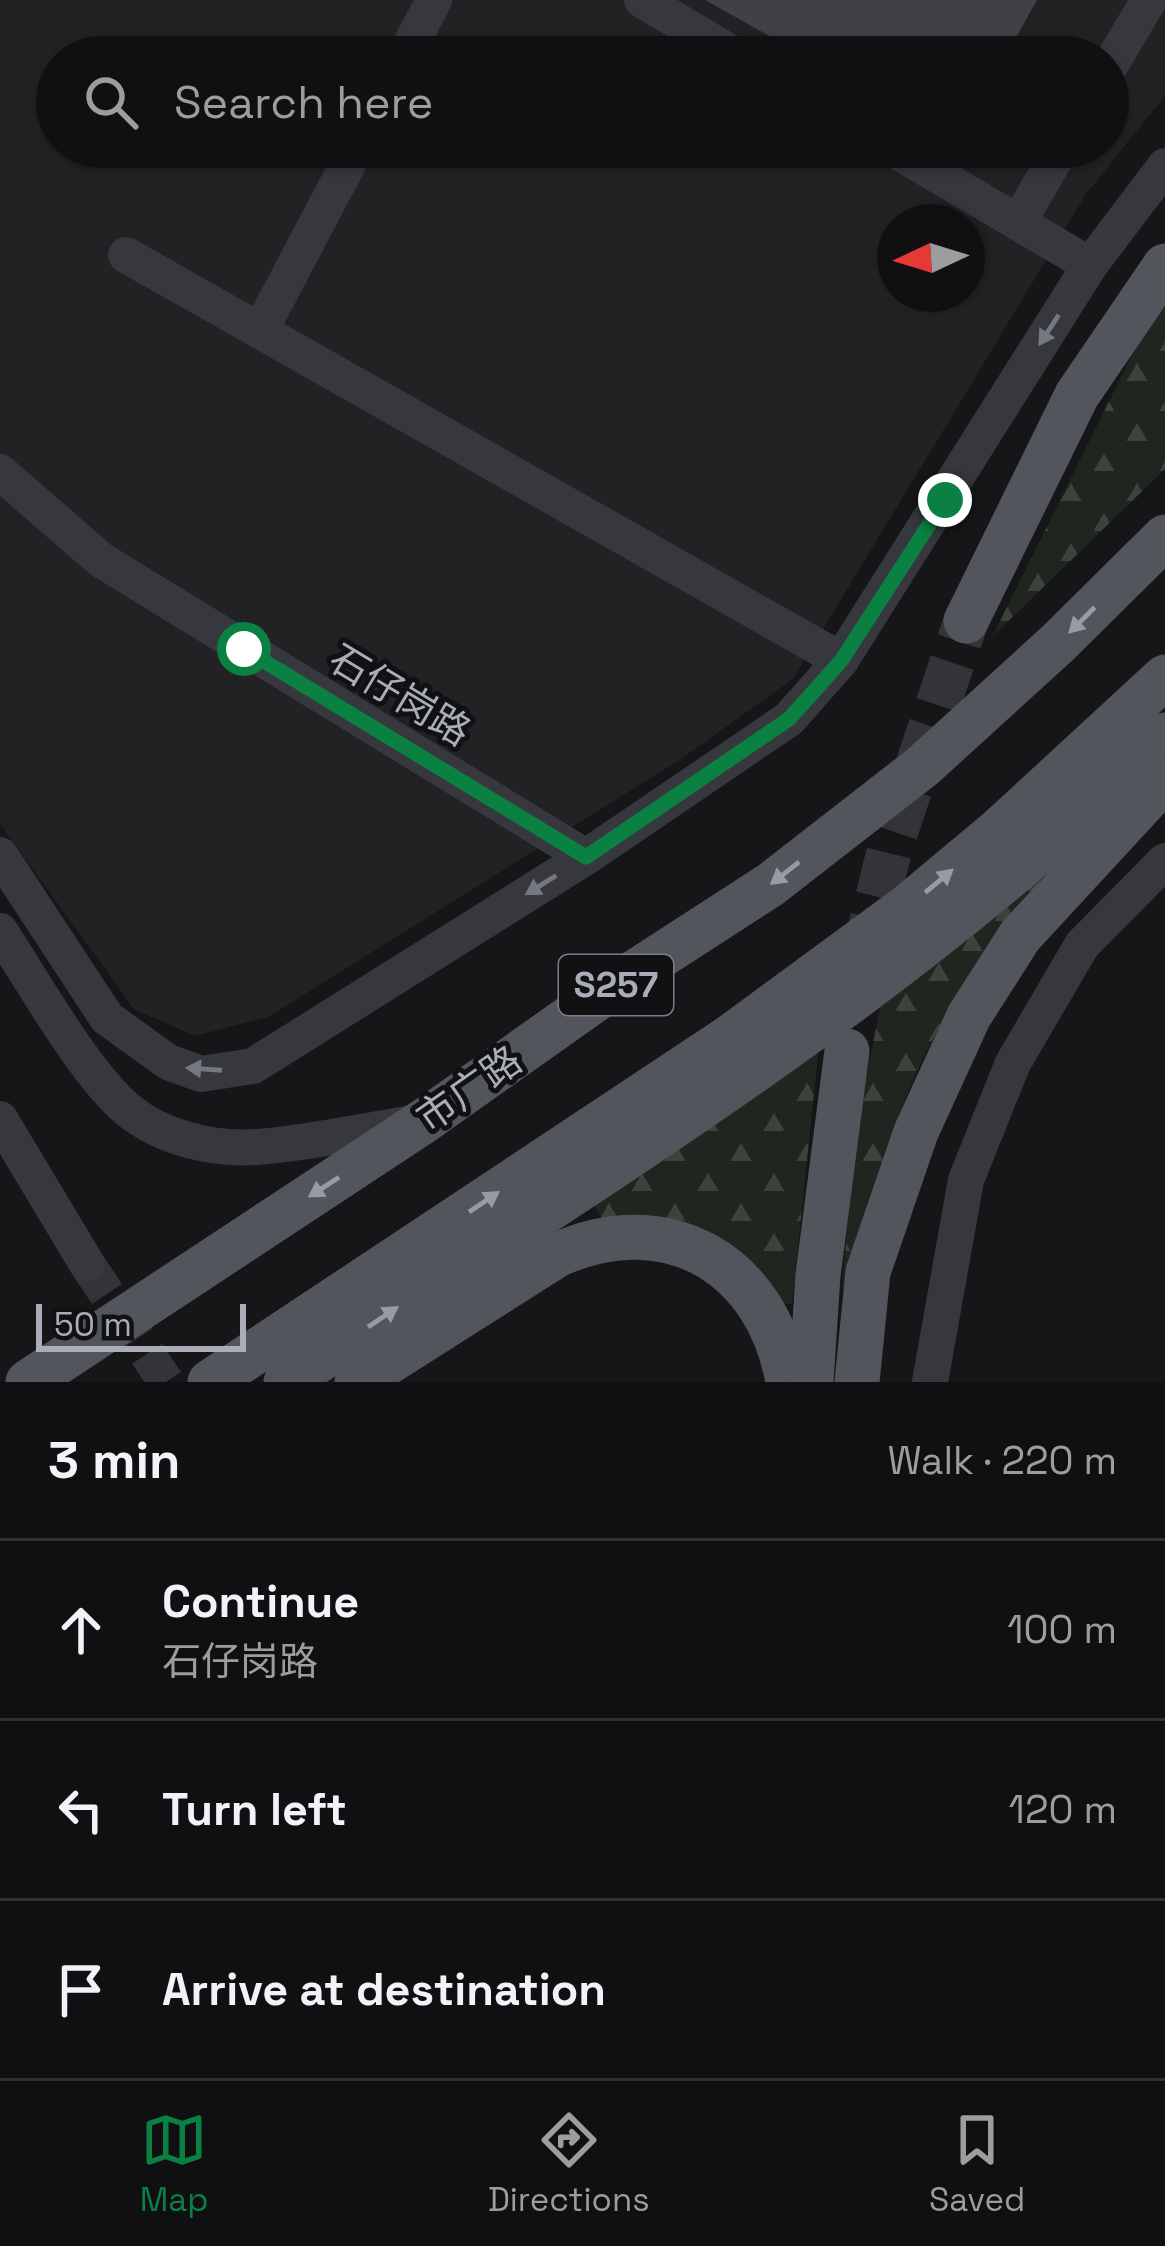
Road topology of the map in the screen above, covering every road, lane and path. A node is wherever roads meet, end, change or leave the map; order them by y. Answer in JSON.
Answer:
{"nodes":[{"id":1,"x":434,"y":0,"type":"edge"},
{"id":2,"x":642,"y":0,"type":"edge"},
{"id":3,"x":1149,"y":0,"type":"edge"},
{"id":4,"x":415,"y":36,"type":"edge"},
{"id":5,"x":703,"y":36,"type":"edge"},
{"id":6,"x":1128,"y":36,"type":"edge"},
{"id":7,"x":1165,"y":166,"type":"edge"},
{"id":8,"x":346,"y":168,"type":"edge"},
{"id":9,"x":925,"y":168,"type":"edge"},
{"id":10,"x":1050,"y":168,"type":"edge"},
{"id":11,"x":1018,"y":223,"type":"junction"},
{"id":12,"x":126,"y":254,"type":"dead end"},
{"id":13,"x":1090,"y":265,"type":"junction"},
{"id":14,"x":1165,"y":266,"type":"edge"},
{"id":15,"x":260,"y":331,"type":"junction"},
{"id":16,"x":0,"y":472,"type":"edge"},
{"id":17,"x":1165,"y":538,"type":"edge"},
{"id":18,"x":966,"y":621,"type":"tunnel mouth"},
{"id":19,"x":841,"y":661,"type":"junction"},
{"id":20,"x":1165,"y":677,"type":"edge"},
{"id":21,"x":1165,"y":735,"type":"edge"},
{"id":22,"x":1165,"y":778,"type":"edge"},
{"id":23,"x":0,"y":855,"type":"edge"},
{"id":24,"x":586,"y":857,"type":"junction"},
{"id":25,"x":1165,"y":861,"type":"edge"},
{"id":26,"x":0,"y":931,"type":"edge"},
{"id":27,"x":847,"y":1052,"type":"dead end"},
{"id":28,"x":0,"y":1119,"type":"edge"},
{"id":29,"x":424,"y":1121,"type":"junction"},
{"id":30,"x":87,"y":1264,"type":"tunnel mouth"},
{"id":31,"x":28,"y":1382,"type":"edge"},
{"id":32,"x":210,"y":1382,"type":"edge"},
{"id":33,"x":286,"y":1382,"type":"edge"},
{"id":34,"x":357,"y":1382,"type":"edge"},
{"id":35,"x":788,"y":1382,"type":"edge"},
{"id":36,"x":811,"y":1382,"type":"edge"},
{"id":37,"x":857,"y":1382,"type":"edge"},
{"id":38,"x":930,"y":1382,"type":"edge"}],
"edges":[{"from":1,"to":4,"type":"street"},
{"from":2,"to":5,"type":"street"},
{"from":3,"to":6,"type":"street"},
{"from":7,"to":13,"type":"street"},
{"from":8,"to":15,"type":"street"},
{"from":9,"to":11,"type":"street"},
{"from":10,"to":11,"type":"street"},
{"from":11,"to":13,"type":"street"},
{"from":12,"to":15,"type":"street"},
{"from":13,"to":19,"type":"street","one_way":true},
{"from":14,"to":18,"type":"main road"},
{"from":15,"to":19,"type":"street"},
{"from":16,"to":24,"type":"street","name":"石仔岗路"},
{"from":17,"to":29,"type":"main road","name":"市广路","number":"S257","one_way":true},
{"from":19,"to":24,"type":"street"},
{"from":32,"to":20,"type":"main road","number":"S257","one_way":true},
{"from":33,"to":21,"type":"main road","one_way":true},
{"from":22,"to":37,"type":"main road"},
{"from":24,"to":23,"type":"street","one_way":true},
{"from":25,"to":38,"type":"street"},
{"from":26,"to":29,"type":"street"},
{"from":27,"to":36,"type":"main road"},
{"from":28,"to":30,"type":"street"},
{"from":29,"to":31,"type":"main road","name":"市广路","number":"S257","one_way":true},
{"from":34,"to":35,"type":"main road"}]}
